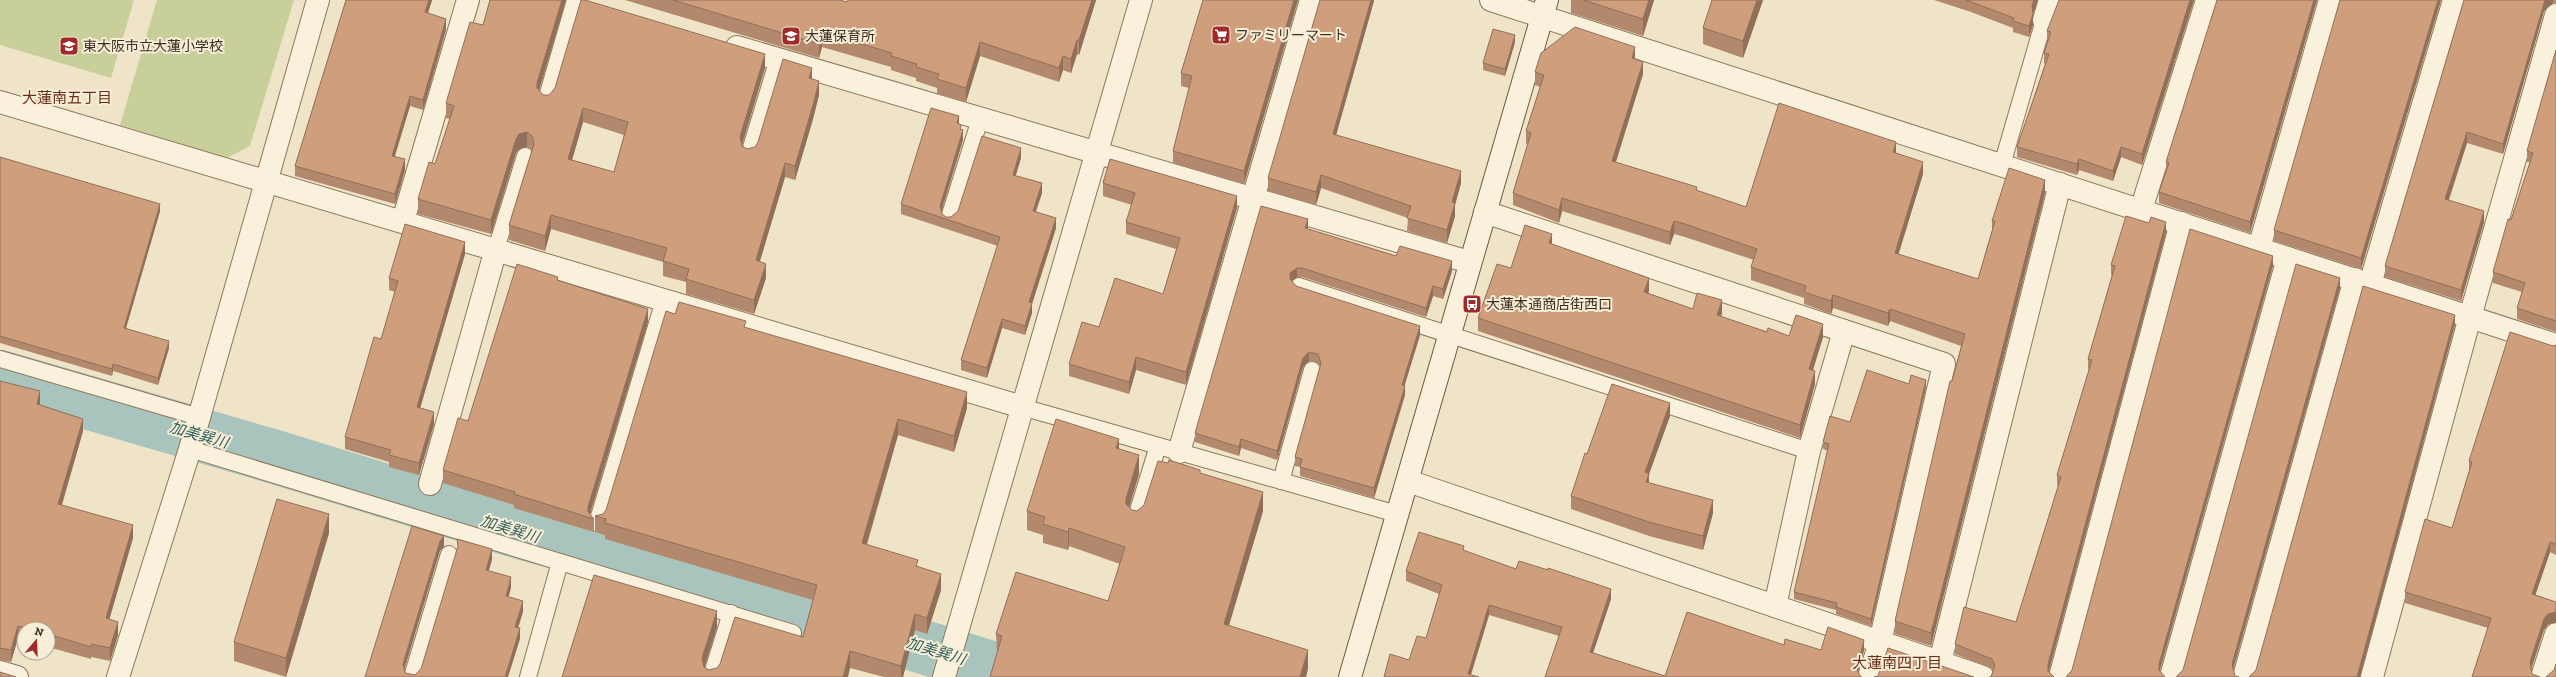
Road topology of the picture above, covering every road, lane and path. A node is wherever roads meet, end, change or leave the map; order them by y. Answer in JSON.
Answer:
{"nodes":[{"id":1,"x":318,"y":0,"type":"edge"},
{"id":2,"x":468,"y":0,"type":"edge"},
{"id":3,"x":1141,"y":0,"type":"edge"},
{"id":4,"x":1311,"y":0,"type":"edge"},
{"id":5,"x":1491,"y":0,"type":"edge"},
{"id":6,"x":2207,"y":0,"type":"edge"},
{"id":7,"x":2330,"y":0,"type":"edge"},
{"id":8,"x":2454,"y":0,"type":"edge"},
{"id":9,"x":585,"y":1,"type":"edge"},
{"id":10,"x":1545,"y":8,"type":"edge"},
{"id":11,"x":2047,"y":10,"type":"edge"},
{"id":12,"x":2556,"y":15,"type":"edge"},
{"id":13,"x":717,"y":40,"type":"edge"},
{"id":14,"x":778,"y":59,"type":"junction"},
{"id":15,"x":546,"y":100,"type":"edge"},
{"id":16,"x":0,"y":102,"type":"edge"},
{"id":17,"x":980,"y":119,"type":"junction"},
{"id":18,"x":748,"y":154,"type":"edge"},
{"id":19,"x":1095,"y":154,"type":"junction"},
{"id":20,"x":525,"y":156,"type":"dead end"},
{"id":21,"x":2002,"y":165,"type":"junction"},
{"id":22,"x":266,"y":181,"type":"junction"},
{"id":23,"x":2060,"y":184,"type":"junction"},
{"id":24,"x":1253,"y":199,"type":"junction"},
{"id":25,"x":2141,"y":210,"type":"junction"},
{"id":26,"x":1485,"y":212,"type":"junction"},
{"id":27,"x":949,"y":218,"type":"edge"},
{"id":28,"x":403,"y":221,"type":"junction"},
{"id":29,"x":2181,"y":223,"type":"junction"},
{"id":30,"x":2258,"y":248,"type":"junction"},
{"id":31,"x":496,"y":249,"type":"junction"},
{"id":32,"x":2288,"y":258,"type":"junction"},
{"id":33,"x":1470,"y":262,"type":"junction"},
{"id":34,"x":2362,"y":282,"type":"junction"},
{"id":35,"x":1299,"y":286,"type":"edge"},
{"id":36,"x":664,"y":300,"type":"junction"},
{"id":37,"x":2470,"y":317,"type":"junction"},
{"id":38,"x":1844,"y":331,"type":"junction"},
{"id":39,"x":1448,"y":336,"type":"junction"},
{"id":40,"x":2556,"y":345,"type":"edge"},
{"id":41,"x":0,"y":358,"type":"edge"},
{"id":42,"x":1312,"y":370,"type":"dead end"},
{"id":43,"x":1022,"y":407,"type":"junction"},
{"id":44,"x":195,"y":432,"type":"junction"},
{"id":45,"x":1158,"y":446,"type":"junction"},
{"id":46,"x":1809,"y":451,"type":"junction"},
{"id":47,"x":1179,"y":452,"type":"junction"},
{"id":48,"x":1281,"y":481,"type":"junction"},
{"id":49,"x":1408,"y":481,"type":"junction"},
{"id":50,"x":430,"y":484,"type":"dead end"},
{"id":51,"x":1397,"y":514,"type":"junction"},
{"id":52,"x":1135,"y":520,"type":"edge"},
{"id":53,"x":597,"y":523,"type":"edge"},
{"id":54,"x":449,"y":554,"type":"dead end"},
{"id":55,"x":560,"y":562,"type":"junction"},
{"id":56,"x":1775,"y":606,"type":"junction"},
{"id":57,"x":731,"y":613,"type":"junction"},
{"id":58,"x":793,"y":633,"type":"edge"},
{"id":59,"x":2556,"y":634,"type":"edge"},
{"id":60,"x":1880,"y":642,"type":"junction"},
{"id":61,"x":1940,"y":662,"type":"junction"},
{"id":62,"x":0,"y":672,"type":"edge"},
{"id":63,"x":17,"y":677,"type":"edge"},
{"id":64,"x":118,"y":677,"type":"edge"},
{"id":65,"x":412,"y":677,"type":"edge"},
{"id":66,"x":528,"y":677,"type":"edge"},
{"id":67,"x":711,"y":677,"type":"edge"},
{"id":68,"x":944,"y":677,"type":"edge"},
{"id":69,"x":1350,"y":677,"type":"edge"},
{"id":70,"x":1869,"y":677,"type":"edge"},
{"id":71,"x":1984,"y":677,"type":"edge"},
{"id":72,"x":2060,"y":677,"type":"edge"},
{"id":73,"x":2171,"y":677,"type":"edge"},
{"id":74,"x":2244,"y":677,"type":"edge"},
{"id":75,"x":2372,"y":677,"type":"edge"},
{"id":76,"x":2542,"y":677,"type":"edge"}],
"edges":[{"from":1,"to":22,"type":"street"},
{"from":2,"to":28,"type":"street"},
{"from":3,"to":19,"type":"street"},
{"from":4,"to":24,"type":"street"},
{"from":5,"to":10,"type":"street"},
{"from":6,"to":25,"type":"street"},
{"from":7,"to":30,"type":"street"},
{"from":8,"to":34,"type":"street"},
{"from":9,"to":15,"type":"lane"},
{"from":10,"to":21,"type":"street"},
{"from":10,"to":26,"type":"street"},
{"from":11,"to":21,"type":"lane"},
{"from":12,"to":37,"type":"street"},
{"from":13,"to":14,"type":"street"},
{"from":14,"to":17,"type":"street"},
{"from":14,"to":18,"type":"lane"},
{"from":16,"to":22,"type":"street"},
{"from":17,"to":19,"type":"street"},
{"from":17,"to":27,"type":"lane"},
{"from":19,"to":24,"type":"street"},
{"from":19,"to":43,"type":"street"},
{"from":20,"to":31,"type":"lane"},
{"from":21,"to":23,"type":"street"},
{"from":22,"to":28,"type":"street"},
{"from":22,"to":44,"type":"street"},
{"from":23,"to":25,"type":"street"},
{"from":23,"to":61,"type":"street"},
{"from":24,"to":33,"type":"street"},
{"from":24,"to":47,"type":"street"},
{"from":25,"to":29,"type":"street"},
{"from":26,"to":33,"type":"street"},
{"from":26,"to":38,"type":"street"},
{"from":28,"to":31,"type":"street"},
{"from":29,"to":30,"type":"street"},
{"from":29,"to":72,"type":"street"},
{"from":30,"to":32,"type":"street"},
{"from":31,"to":36,"type":"street"},
{"from":31,"to":50,"type":"street"},
{"from":32,"to":34,"type":"street"},
{"from":32,"to":73,"type":"street"},
{"from":33,"to":39,"type":"street"},
{"from":34,"to":37,"type":"street"},
{"from":34,"to":74,"type":"street"},
{"from":35,"to":39,"type":"lane"},
{"from":36,"to":43,"type":"street"},
{"from":36,"to":53,"type":"lane"},
{"from":37,"to":40,"type":"street"},
{"from":37,"to":75,"type":"street"},
{"from":38,"to":46,"type":"street"},
{"from":38,"to":60,"type":"street"},
{"from":39,"to":46,"type":"lane"},
{"from":39,"to":49,"type":"street"},
{"from":41,"to":44,"type":"lane"},
{"from":42,"to":48,"type":"lane"},
{"from":43,"to":45,"type":"lane"},
{"from":43,"to":68,"type":"street"},
{"from":44,"to":55,"type":"lane"},
{"from":44,"to":64,"type":"street"},
{"from":45,"to":47,"type":"lane"},
{"from":45,"to":52,"type":"lane"},
{"from":46,"to":56,"type":"street"},
{"from":47,"to":48,"type":"lane"},
{"from":48,"to":51,"type":"lane"},
{"from":49,"to":51,"type":"street"},
{"from":49,"to":56,"type":"street"},
{"from":51,"to":69,"type":"street"},
{"from":54,"to":65,"type":"lane"},
{"from":55,"to":57,"type":"lane"},
{"from":55,"to":66,"type":"lane"},
{"from":56,"to":60,"type":"street"},
{"from":57,"to":58,"type":"lane"},
{"from":57,"to":67,"type":"lane"},
{"from":59,"to":76,"type":"street"},
{"from":60,"to":61,"type":"street"},
{"from":60,"to":70,"type":"street"},
{"from":61,"to":71,"type":"street"},
{"from":62,"to":63,"type":"street"}]}
